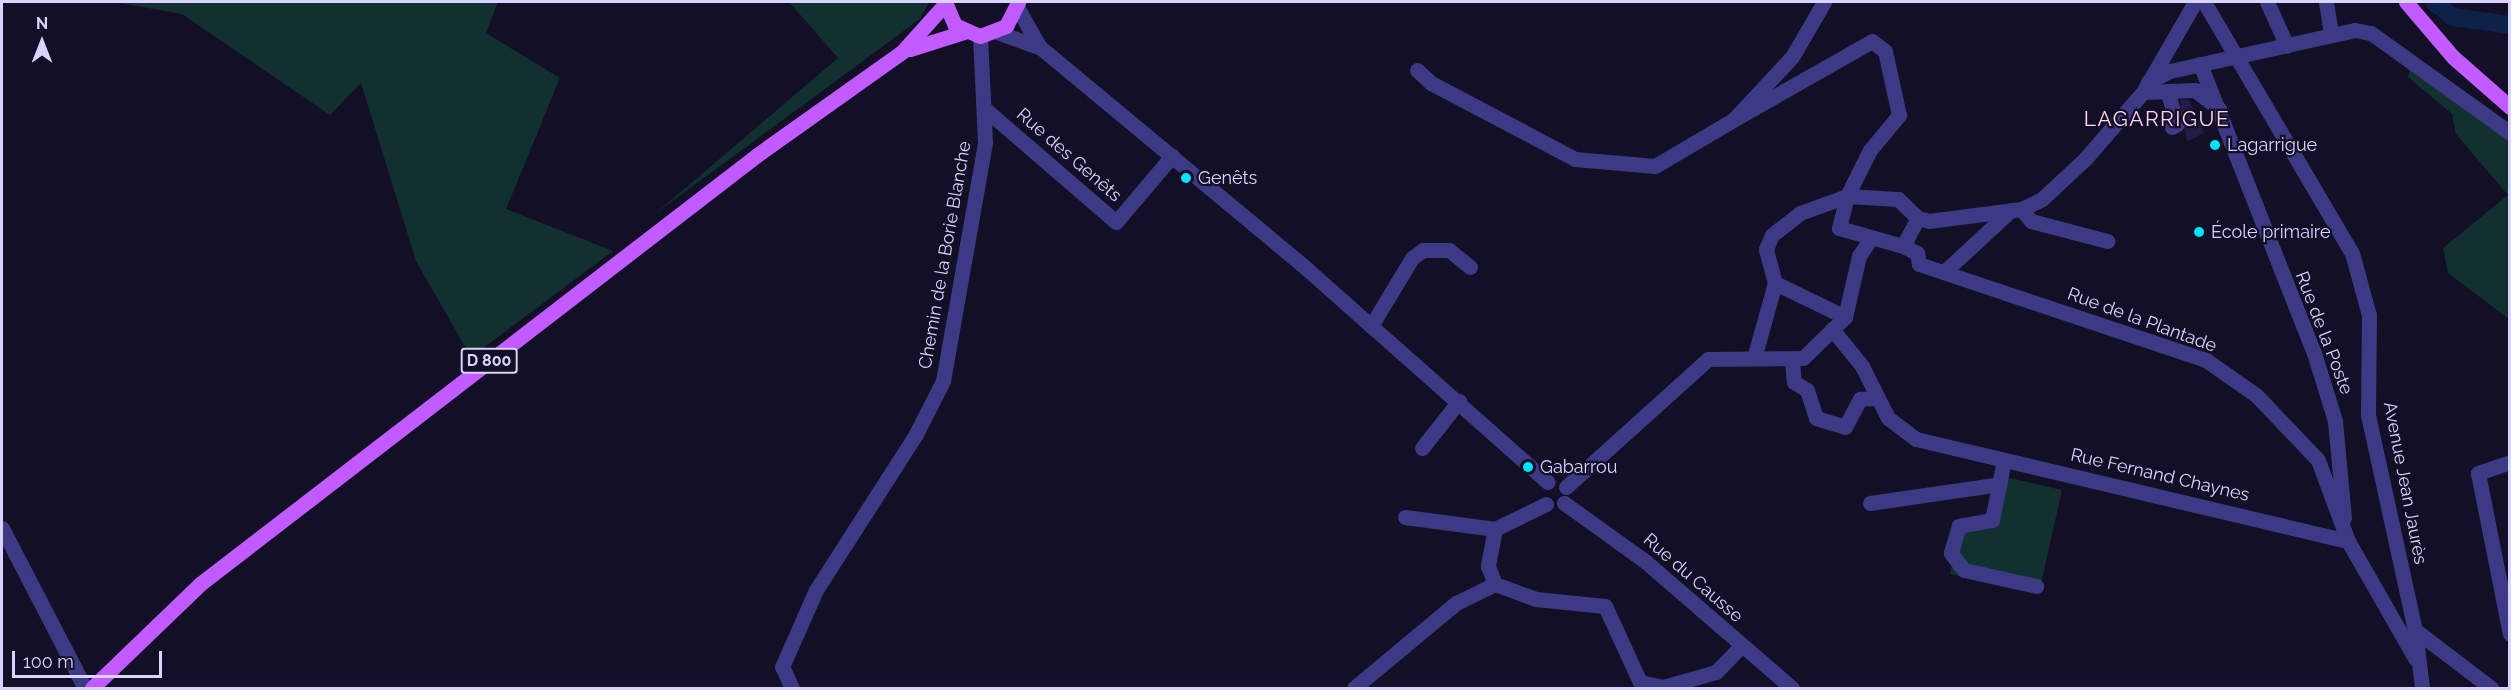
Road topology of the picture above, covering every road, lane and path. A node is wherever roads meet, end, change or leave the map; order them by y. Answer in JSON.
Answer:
{"nodes":[{"id":1,"x":1824,"y":2,"type":"edge"},
{"id":2,"x":2194,"y":2,"type":"edge"},
{"id":3,"x":2204,"y":2,"type":"edge"},
{"id":4,"x":2267,"y":2,"type":"edge"},
{"id":5,"x":2326,"y":2,"type":"edge"},
{"id":6,"x":2406,"y":2,"type":"edge"},
{"id":7,"x":945,"y":3,"type":"edge"},
{"id":8,"x":1018,"y":4,"type":"edge"},
{"id":9,"x":964,"y":32,"type":"junction"},
{"id":10,"x":997,"y":32,"type":"junction"},
{"id":11,"x":2331,"y":34,"type":"junction"},
{"id":12,"x":980,"y":36,"type":"junction"},
{"id":13,"x":2287,"y":46,"type":"junction"},
{"id":14,"x":1041,"y":48,"type":"junction"},
{"id":15,"x":902,"y":52,"type":"junction"},
{"id":16,"x":2236,"y":57,"type":"junction"},
{"id":17,"x":2200,"y":64,"type":"junction"},
{"id":18,"x":1417,"y":70,"type":"dead end"},
{"id":19,"x":2146,"y":87,"type":"junction"},
{"id":20,"x":2168,"y":94,"type":"junction"},
{"id":21,"x":2510,"y":107,"type":"edge"},
{"id":22,"x":985,"y":110,"type":"junction"},
{"id":23,"x":2221,"y":111,"type":"junction"},
{"id":24,"x":1733,"y":120,"type":"junction"},
{"id":25,"x":2172,"y":126,"type":"dead end"},
{"id":26,"x":2510,"y":133,"type":"edge"},
{"id":27,"x":1172,"y":156,"type":"junction"},
{"id":28,"x":1847,"y":196,"type":"junction"},
{"id":29,"x":2016,"y":210,"type":"junction"},
{"id":30,"x":1918,"y":218,"type":"junction"},
{"id":31,"x":1871,"y":238,"type":"junction"},
{"id":32,"x":2107,"y":241,"type":"dead end"},
{"id":33,"x":1903,"y":246,"type":"junction"},
{"id":34,"x":1470,"y":267,"type":"dead end"},
{"id":35,"x":1944,"y":272,"type":"junction"},
{"id":36,"x":1775,"y":284,"type":"junction"},
{"id":37,"x":1845,"y":317,"type":"junction"},
{"id":38,"x":1371,"y":326,"type":"junction"},
{"id":39,"x":1832,"y":329,"type":"junction"},
{"id":40,"x":1754,"y":358,"type":"junction"},
{"id":41,"x":1792,"y":361,"type":"junction"},
{"id":42,"x":1876,"y":398,"type":"junction"},
{"id":43,"x":1459,"y":401,"type":"junction"},
{"id":44,"x":1422,"y":448,"type":"dead end"},
{"id":45,"x":2004,"y":460,"type":"junction"},
{"id":46,"x":2510,"y":462,"type":"edge"},
{"id":47,"x":1548,"y":482,"type":"junction"},
{"id":48,"x":2000,"y":484,"type":"junction"},
{"id":49,"x":1566,"y":487,"type":"junction"},
{"id":50,"x":1564,"y":503,"type":"junction"},
{"id":51,"x":1869,"y":503,"type":"dead end"},
{"id":52,"x":1546,"y":504,"type":"junction"},
{"id":53,"x":1406,"y":517,"type":"dead end"},
{"id":54,"x":2344,"y":521,"type":"junction"},
{"id":55,"x":2,"y":528,"type":"edge"},
{"id":56,"x":1495,"y":529,"type":"junction"},
{"id":57,"x":2348,"y":541,"type":"junction"},
{"id":58,"x":1495,"y":584,"type":"junction"},
{"id":59,"x":2036,"y":586,"type":"dead end"},
{"id":60,"x":2415,"y":630,"type":"junction"},
{"id":61,"x":2510,"y":634,"type":"edge"},
{"id":62,"x":1741,"y":646,"type":"junction"},
{"id":63,"x":2418,"y":663,"type":"junction"},
{"id":64,"x":1641,"y":685,"type":"edge"},
{"id":65,"x":85,"y":688,"type":"edge"},
{"id":66,"x":92,"y":688,"type":"edge"},
{"id":67,"x":792,"y":688,"type":"edge"},
{"id":68,"x":1354,"y":688,"type":"edge"},
{"id":69,"x":1792,"y":688,"type":"edge"},
{"id":70,"x":2422,"y":688,"type":"edge"},
{"id":71,"x":2491,"y":688,"type":"edge"}],
"edges":[{"from":1,"to":24,"type":"street"},
{"from":2,"to":19,"type":"street"},
{"from":3,"to":16,"type":"street","name":"Avenue Jean Jaurès"},
{"from":4,"to":13,"type":"street"},
{"from":5,"to":11,"type":"street"},
{"from":6,"to":21,"type":"main road"},
{"from":7,"to":9,"type":"main road"},
{"from":7,"to":15,"type":"main road","number":"D 800"},
{"from":8,"to":10,"type":"main road"},
{"from":8,"to":14,"type":"street"},
{"from":9,"to":12,"type":"main road"},
{"from":9,"to":15,"type":"main road","number":"D 800"},
{"from":10,"to":12,"type":"main road"},
{"from":10,"to":14,"type":"street"},
{"from":11,"to":13,"type":"street"},
{"from":11,"to":26,"type":"street"},
{"from":12,"to":22,"type":"street","name":"Chemin de la Borie Blanche"},
{"from":13,"to":16,"type":"street"},
{"from":14,"to":27,"type":"street"},
{"from":15,"to":66,"type":"main road","number":"D 800"},
{"from":16,"to":17,"type":"street"},
{"from":16,"to":60,"type":"street","name":"Avenue Jean Jaurès"},
{"from":17,"to":19,"type":"street"},
{"from":17,"to":23,"type":"street","name":"Rue de la Poste"},
{"from":18,"to":24,"type":"street"},
{"from":19,"to":20,"type":"street"},
{"from":19,"to":29,"type":"street"},
{"from":20,"to":23,"type":"street"},
{"from":20,"to":25,"type":"street"},
{"from":22,"to":27,"type":"street","name":"Rue des Genêts"},
{"from":22,"to":67,"type":"street","name":"Chemin de la Borie Blanche"},
{"from":23,"to":54,"type":"street","name":"Rue de la Poste"},
{"from":24,"to":28,"type":"street"},
{"from":27,"to":38,"type":"street"},
{"from":28,"to":30,"type":"street"},
{"from":28,"to":31,"type":"street"},
{"from":28,"to":36,"type":"street"},
{"from":29,"to":30,"type":"street"},
{"from":29,"to":32,"type":"street"},
{"from":29,"to":35,"type":"street"},
{"from":30,"to":33,"type":"street"},
{"from":31,"to":33,"type":"street"},
{"from":31,"to":37,"type":"street"},
{"from":33,"to":35,"type":"street","name":"Rue de la Plantade"},
{"from":34,"to":38,"type":"street"},
{"from":35,"to":54,"type":"street","name":"Rue de la Plantade"},
{"from":36,"to":37,"type":"street"},
{"from":36,"to":40,"type":"street"},
{"from":37,"to":39,"type":"street"},
{"from":38,"to":43,"type":"street"},
{"from":39,"to":41,"type":"street"},
{"from":39,"to":42,"type":"street","name":"Rue Fernand Chaynes"},
{"from":40,"to":41,"type":"street"},
{"from":40,"to":49,"type":"street"},
{"from":41,"to":42,"type":"street"},
{"from":42,"to":45,"type":"street","name":"Rue Fernand Chaynes"},
{"from":43,"to":44,"type":"street"},
{"from":43,"to":47,"type":"street"},
{"from":45,"to":48,"type":"street"},
{"from":45,"to":57,"type":"street","name":"Rue Fernand Chaynes"},
{"from":46,"to":61,"type":"street"},
{"from":47,"to":49,"type":"street"},
{"from":47,"to":52,"type":"street"},
{"from":48,"to":51,"type":"street"},
{"from":48,"to":59,"type":"street"},
{"from":49,"to":50,"type":"street"},
{"from":50,"to":52,"type":"street"},
{"from":50,"to":62,"type":"street","name":"Rue du Causse"},
{"from":52,"to":56,"type":"street"},
{"from":53,"to":56,"type":"street"},
{"from":54,"to":57,"type":"street","name":"Rue de la Plantade"},
{"from":55,"to":65,"type":"street"},
{"from":56,"to":58,"type":"street"},
{"from":57,"to":63,"type":"street"},
{"from":58,"to":64,"type":"street"},
{"from":58,"to":68,"type":"street"},
{"from":60,"to":63,"type":"street","name":"Avenue Jean Jaurès"},
{"from":60,"to":71,"type":"street"},
{"from":62,"to":64,"type":"street"},
{"from":62,"to":69,"type":"street","name":"Rue du Causse"},
{"from":63,"to":70,"type":"street","name":"Avenue Jean Jaurès"}]}
